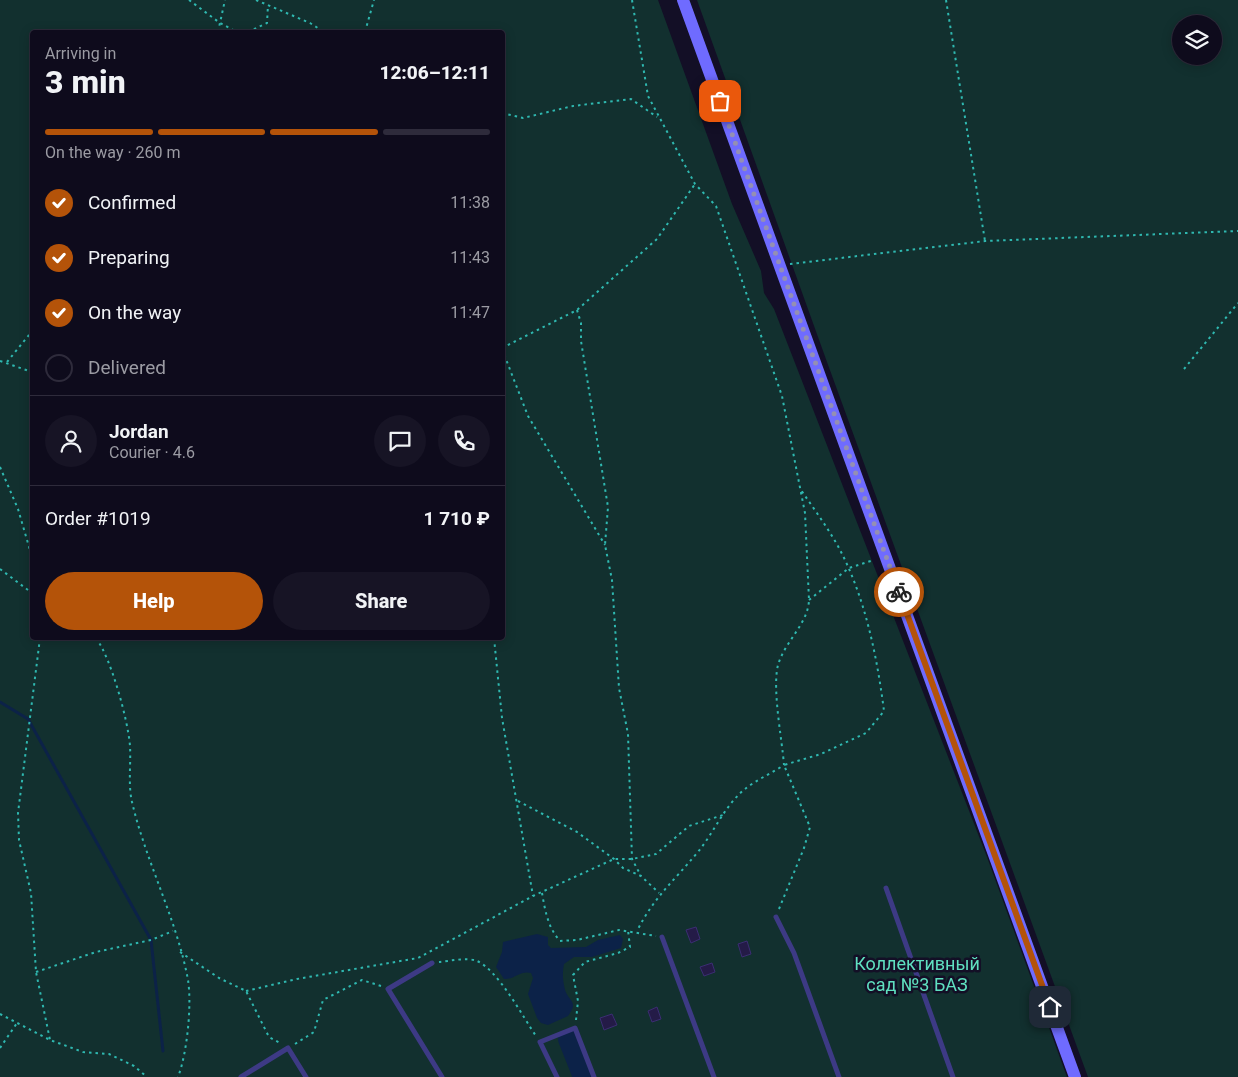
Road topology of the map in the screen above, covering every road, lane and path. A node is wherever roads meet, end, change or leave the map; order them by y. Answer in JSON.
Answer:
{"nodes":[{"id":1,"x":189,"y":0,"type":"edge"},
{"id":2,"x":225,"y":0,"type":"edge"},
{"id":3,"x":256,"y":0,"type":"edge"},
{"id":4,"x":374,"y":0,"type":"edge"},
{"id":5,"x":632,"y":0,"type":"edge"},
{"id":6,"x":683,"y":0,"type":"edge"},
{"id":7,"x":946,"y":0,"type":"edge"},
{"id":8,"x":268,"y":5,"type":"junction"},
{"id":9,"x":220,"y":23,"type":"junction"},
{"id":10,"x":218,"y":30,"type":"edge"},
{"id":11,"x":234,"y":30,"type":"edge"},
{"id":12,"x":252,"y":30,"type":"edge"},
{"id":13,"x":321,"y":30,"type":"edge"},
{"id":14,"x":366,"y":30,"type":"edge"},
{"id":15,"x":505,"y":114,"type":"edge"},
{"id":16,"x":659,"y":118,"type":"junction"},
{"id":17,"x":695,"y":184,"type":"junction"},
{"id":18,"x":1238,"y":231,"type":"edge"},
{"id":19,"x":985,"y":241,"type":"junction"},
{"id":20,"x":780,"y":265,"type":"junction"},
{"id":21,"x":1238,"y":303,"type":"edge"},
{"id":22,"x":577,"y":310,"type":"junction"},
{"id":23,"x":30,"y":332,"type":"edge"},
{"id":24,"x":505,"y":347,"type":"edge"},
{"id":25,"x":505,"y":357,"type":"edge"},
{"id":26,"x":0,"y":361,"type":"edge"},
{"id":27,"x":7,"y":362,"type":"junction"},
{"id":28,"x":1184,"y":369,"type":"dead end"},
{"id":29,"x":30,"y":371,"type":"edge"},
{"id":30,"x":0,"y":467,"type":"edge"},
{"id":31,"x":800,"y":488,"type":"junction"},
{"id":32,"x":605,"y":545,"type":"junction"},
{"id":33,"x":30,"y":550,"type":"edge"},
{"id":34,"x":886,"y":556,"type":"junction"},
{"id":35,"x":848,"y":568,"type":"junction"},
{"id":36,"x":0,"y":569,"type":"edge"},
{"id":37,"x":30,"y":591,"type":"edge"},
{"id":38,"x":810,"y":600,"type":"junction"},
{"id":39,"x":40,"y":640,"type":"edge"},
{"id":40,"x":97,"y":640,"type":"edge"},
{"id":41,"x":494,"y":640,"type":"edge"},
{"id":42,"x":784,"y":765,"type":"junction"},
{"id":43,"x":518,"y":801,"type":"junction"},
{"id":44,"x":723,"y":815,"type":"junction"},
{"id":45,"x":614,"y":859,"type":"junction"},
{"id":46,"x":632,"y":859,"type":"junction"},
{"id":47,"x":641,"y":876,"type":"junction"},
{"id":48,"x":886,"y":888,"type":"dead end"},
{"id":49,"x":542,"y":892,"type":"junction"},
{"id":50,"x":659,"y":893,"type":"junction"},
{"id":51,"x":533,"y":896,"type":"junction"},
{"id":52,"x":776,"y":917,"type":"joint"},
{"id":53,"x":628,"y":930,"type":"junction"},
{"id":54,"x":173,"y":931,"type":"junction"},
{"id":55,"x":637,"y":931,"type":"junction"},
{"id":56,"x":662,"y":937,"type":"joint"},
{"id":57,"x":180,"y":952,"type":"junction"},
{"id":58,"x":432,"y":963,"type":"joint"},
{"id":59,"x":36,"y":972,"type":"junction"},
{"id":60,"x":388,"y":989,"type":"junction"},
{"id":61,"x":246,"y":991,"type":"junction"},
{"id":62,"x":0,"y":1014,"type":"edge"},
{"id":63,"x":17,"y":1023,"type":"junction"},
{"id":64,"x":575,"y":1028,"type":"junction"},
{"id":65,"x":50,"y":1040,"type":"junction"},
{"id":66,"x":540,"y":1042,"type":"junction"},
{"id":67,"x":0,"y":1048,"type":"edge"},
{"id":68,"x":288,"y":1048,"type":"junction"},
{"id":69,"x":147,"y":1077,"type":"edge"},
{"id":70,"x":178,"y":1077,"type":"edge"},
{"id":71,"x":241,"y":1077,"type":"edge"},
{"id":72,"x":306,"y":1077,"type":"edge"},
{"id":73,"x":442,"y":1077,"type":"edge"},
{"id":74,"x":557,"y":1077,"type":"edge"},
{"id":75,"x":594,"y":1077,"type":"edge"},
{"id":76,"x":714,"y":1077,"type":"edge"},
{"id":77,"x":839,"y":1077,"type":"edge"},
{"id":78,"x":953,"y":1077,"type":"edge"},
{"id":79,"x":1075,"y":1077,"type":"edge"}],
"edges":[{"from":1,"to":9,"type":"path"},
{"from":2,"to":9,"type":"path"},
{"from":3,"to":8,"type":"path"},
{"from":4,"to":14,"type":"path"},
{"from":5,"to":16,"type":"path"},
{"from":6,"to":20,"type":"main road"},
{"from":7,"to":19,"type":"path"},
{"from":8,"to":12,"type":"path"},
{"from":8,"to":13,"type":"path"},
{"from":9,"to":10,"type":"path"},
{"from":9,"to":11,"type":"path"},
{"from":15,"to":16,"type":"path"},
{"from":16,"to":17,"type":"path"},
{"from":17,"to":22,"type":"path"},
{"from":17,"to":31,"type":"path"},
{"from":18,"to":19,"type":"path"},
{"from":19,"to":20,"type":"path"},
{"from":20,"to":34,"type":"main road"},
{"from":21,"to":28,"type":"path"},
{"from":22,"to":24,"type":"path"},
{"from":22,"to":32,"type":"path"},
{"from":23,"to":27,"type":"path"},
{"from":25,"to":32,"type":"path"},
{"from":26,"to":27,"type":"path"},
{"from":27,"to":29,"type":"path"},
{"from":30,"to":33,"type":"path"},
{"from":31,"to":35,"type":"path"},
{"from":31,"to":38,"type":"path"},
{"from":32,"to":46,"type":"path"},
{"from":34,"to":35,"type":"path"},
{"from":34,"to":79,"type":"main road"},
{"from":35,"to":38,"type":"path"},
{"from":35,"to":42,"type":"path"},
{"from":36,"to":37,"type":"path"},
{"from":38,"to":42,"type":"path"},
{"from":39,"to":59,"type":"path"},
{"from":40,"to":54,"type":"path"},
{"from":41,"to":43,"type":"path"},
{"from":42,"to":44,"type":"path"},
{"from":42,"to":52,"type":"path"},
{"from":43,"to":45,"type":"path"},
{"from":43,"to":51,"type":"path"},
{"from":44,"to":46,"type":"path"},
{"from":44,"to":50,"type":"path"},
{"from":45,"to":46,"type":"path"},
{"from":45,"to":47,"type":"path"},
{"from":45,"to":49,"type":"path"},
{"from":46,"to":47,"type":"path"},
{"from":47,"to":50,"type":"path"},
{"from":48,"to":78,"type":"lane"},
{"from":49,"to":51,"type":"path"},
{"from":49,"to":53,"type":"path"},
{"from":50,"to":55,"type":"path"},
{"from":51,"to":61,"type":"path"},
{"from":52,"to":77,"type":"lane"},
{"from":53,"to":55,"type":"path"},
{"from":53,"to":64,"type":"path"},
{"from":54,"to":57,"type":"path"},
{"from":54,"to":59,"type":"path"},
{"from":55,"to":56,"type":"path"},
{"from":56,"to":76,"type":"lane"},
{"from":57,"to":61,"type":"path"},
{"from":57,"to":70,"type":"path"},
{"from":58,"to":60,"type":"lane"},
{"from":58,"to":66,"type":"path"},
{"from":59,"to":65,"type":"path"},
{"from":60,"to":68,"type":"path"},
{"from":60,"to":73,"type":"lane"},
{"from":61,"to":68,"type":"path"},
{"from":62,"to":63,"type":"path"},
{"from":63,"to":65,"type":"path"},
{"from":63,"to":67,"type":"path"},
{"from":64,"to":66,"type":"lane"},
{"from":64,"to":75,"type":"lane"},
{"from":65,"to":69,"type":"path"},
{"from":66,"to":74,"type":"lane"},
{"from":68,"to":71,"type":"lane"},
{"from":68,"to":72,"type":"lane"}]}
